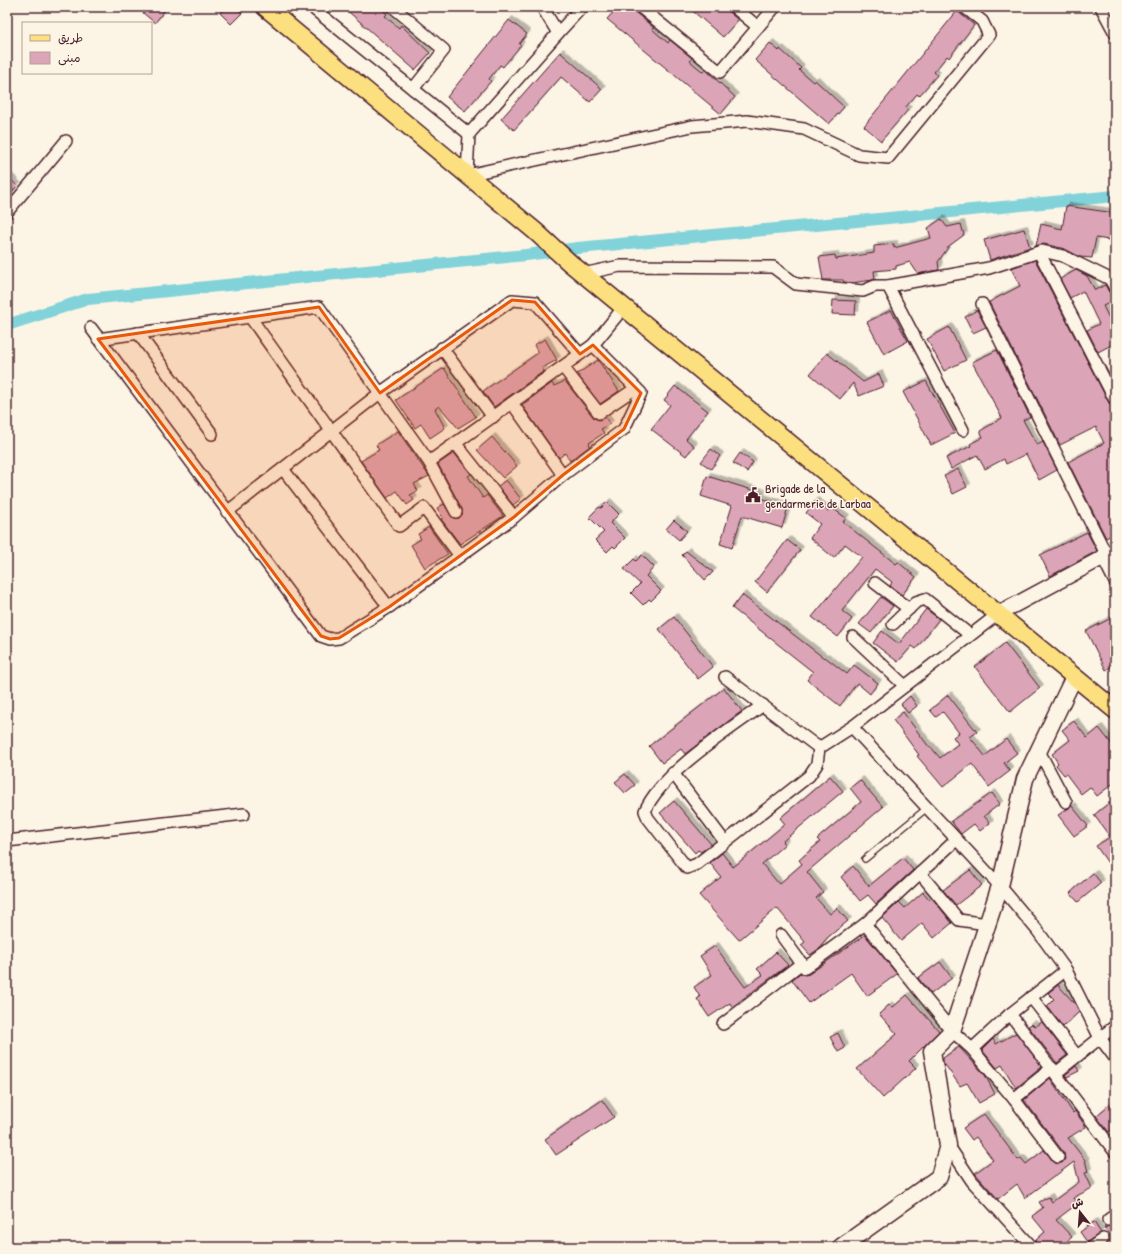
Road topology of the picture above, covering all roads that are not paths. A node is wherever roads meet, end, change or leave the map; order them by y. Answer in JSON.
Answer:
{"nodes":[{"id":1,"x":265,"y":7,"type":"edge"},
{"id":2,"x":317,"y":7,"type":"edge"},
{"id":3,"x":393,"y":7,"type":"edge"},
{"id":4,"x":542,"y":7,"type":"edge"},
{"id":5,"x":582,"y":7,"type":"edge"},
{"id":6,"x":640,"y":7,"type":"edge"},
{"id":7,"x":734,"y":7,"type":"edge"},
{"id":8,"x":775,"y":7,"type":"edge"},
{"id":9,"x":964,"y":7,"type":"edge"},
{"id":10,"x":1101,"y":7,"type":"edge"},
{"id":11,"x":758,"y":27,"type":"junction"},
{"id":12,"x":1115,"y":33,"type":"edge"},
{"id":13,"x":558,"y":34,"type":"junction"},
{"id":14,"x":413,"y":89,"type":"junction"},
{"id":15,"x":469,"y":134,"type":"junction"},
{"id":16,"x":66,"y":141,"type":"dead end"},
{"id":17,"x":467,"y":175,"type":"junction"},
{"id":18,"x":7,"y":212,"type":"edge"},
{"id":19,"x":1039,"y":252,"type":"junction"},
{"id":20,"x":583,"y":274,"type":"junction"},
{"id":21,"x":888,"y":286,"type":"junction"},
{"id":22,"x":1115,"y":288,"type":"edge"},
{"id":23,"x":982,"y":304,"type":"dead end"},
{"id":24,"x":624,"y":307,"type":"junction"},
{"id":25,"x":250,"y":317,"type":"junction"},
{"id":26,"x":90,"y":328,"type":"dead end"},
{"id":27,"x":138,"y":333,"type":"junction"},
{"id":28,"x":98,"y":339,"type":"junction"},
{"id":29,"x":593,"y":345,"type":"junction"},
{"id":30,"x":442,"y":348,"type":"junction"},
{"id":31,"x":580,"y":354,"type":"junction"},
{"id":32,"x":563,"y":367,"type":"junction"},
{"id":33,"x":636,"y":388,"type":"junction"},
{"id":34,"x":380,"y":393,"type":"junction"},
{"id":35,"x":1115,"y":400,"type":"edge"},
{"id":36,"x":512,"y":403,"type":"junction"},
{"id":37,"x":493,"y":417,"type":"junction"},
{"id":38,"x":963,"y":430,"type":"dead end"},
{"id":39,"x":330,"y":431,"type":"junction"},
{"id":40,"x":212,"y":434,"type":"dead end"},
{"id":41,"x":456,"y":444,"type":"junction"},
{"id":42,"x":429,"y":462,"type":"junction"},
{"id":43,"x":283,"y":469,"type":"junction"},
{"id":44,"x":563,"y":475,"type":"junction"},
{"id":45,"x":227,"y":512,"type":"junction"},
{"id":46,"x":456,"y":512,"type":"dead end"},
{"id":47,"x":514,"y":517,"type":"junction"},
{"id":48,"x":1108,"y":555,"type":"edge"},
{"id":49,"x":460,"y":556,"type":"junction"},
{"id":50,"x":1115,"y":582,"type":"edge"},
{"id":51,"x":875,"y":583,"type":"dead end"},
{"id":52,"x":389,"y":607,"type":"junction"},
{"id":53,"x":909,"y":608,"type":"junction"},
{"id":54,"x":998,"y":614,"type":"junction"},
{"id":55,"x":892,"y":624,"type":"dead end"},
{"id":56,"x":970,"y":635,"type":"junction"},
{"id":57,"x":853,"y":637,"type":"dead end"},
{"id":58,"x":725,"y":677,"type":"dead end"},
{"id":59,"x":1074,"y":677,"type":"junction"},
{"id":60,"x":905,"y":686,"type":"junction"},
{"id":61,"x":763,"y":705,"type":"junction"},
{"id":62,"x":1115,"y":710,"type":"edge"},
{"id":63,"x":852,"y":727,"type":"junction"},
{"id":64,"x":818,"y":748,"type":"junction"},
{"id":65,"x":1039,"y":751,"type":"junction"},
{"id":66,"x":672,"y":773,"type":"junction"},
{"id":67,"x":1066,"y":802,"type":"dead end"},
{"id":68,"x":927,"y":808,"type":"junction"},
{"id":69,"x":244,"y":814,"type":"dead end"},
{"id":70,"x":956,"y":840,"type":"junction"},
{"id":71,"x":7,"y":842,"type":"edge"},
{"id":72,"x":725,"y":842,"type":"junction"},
{"id":73,"x":865,"y":859,"type":"dead end"},
{"id":74,"x":920,"y":873,"type":"junction"},
{"id":75,"x":1000,"y":886,"type":"junction"},
{"id":76,"x":865,"y":924,"type":"junction"},
{"id":77,"x":987,"y":924,"type":"junction"},
{"id":78,"x":781,"y":935,"type":"dead end"},
{"id":79,"x":802,"y":963,"type":"junction"},
{"id":80,"x":1066,"y":970,"type":"junction"},
{"id":81,"x":1031,"y":997,"type":"junction"},
{"id":82,"x":1010,"y":1014,"type":"junction"},
{"id":83,"x":723,"y":1024,"type":"dead end"},
{"id":84,"x":1115,"y":1026,"type":"edge"},
{"id":85,"x":952,"y":1030,"type":"junction"},
{"id":86,"x":1100,"y":1038,"type":"junction"},
{"id":87,"x":972,"y":1049,"type":"junction"},
{"id":88,"x":1077,"y":1056,"type":"junction"},
{"id":89,"x":1115,"y":1058,"type":"edge"},
{"id":90,"x":1054,"y":1071,"type":"junction"},
{"id":91,"x":1014,"y":1100,"type":"junction"},
{"id":92,"x":948,"y":1146,"type":"junction"},
{"id":93,"x":1115,"y":1152,"type":"edge"},
{"id":94,"x":1058,"y":1157,"type":"dead end"},
{"id":95,"x":1103,"y":1239,"type":"dead end"},
{"id":96,"x":841,"y":1247,"type":"edge"},
{"id":97,"x":1032,"y":1247,"type":"edge"},
{"id":98,"x":1092,"y":1247,"type":"edge"}],
"edges":[{"from":1,"to":17,"type":"main road"},
{"from":2,"to":14,"type":"street"},
{"from":3,"to":14,"type":"street"},
{"from":4,"to":13,"type":"street"},
{"from":5,"to":13,"type":"street"},
{"from":6,"to":11,"type":"street"},
{"from":7,"to":11,"type":"street"},
{"from":8,"to":11,"type":"street"},
{"from":9,"to":17,"type":"street"},
{"from":10,"to":12,"type":"street"},
{"from":13,"to":15,"type":"street"},
{"from":14,"to":15,"type":"street"},
{"from":15,"to":17,"type":"street"},
{"from":16,"to":18,"type":"street"},
{"from":17,"to":20,"type":"main road"},
{"from":19,"to":21,"type":"street"},
{"from":19,"to":22,"type":"street"},
{"from":19,"to":35,"type":"street"},
{"from":20,"to":21,"type":"street"},
{"from":20,"to":24,"type":"main road"},
{"from":21,"to":38,"type":"street"},
{"from":23,"to":48,"type":"street"},
{"from":24,"to":29,"type":"street"},
{"from":24,"to":54,"type":"main road"},
{"from":25,"to":27,"type":"street"},
{"from":25,"to":34,"type":"street"},
{"from":25,"to":39,"type":"street"},
{"from":26,"to":28,"type":"street"},
{"from":27,"to":28,"type":"street"},
{"from":27,"to":40,"type":"street"},
{"from":28,"to":45,"type":"street"},
{"from":29,"to":31,"type":"street"},
{"from":29,"to":33,"type":"street"},
{"from":30,"to":31,"type":"street"},
{"from":30,"to":34,"type":"street"},
{"from":30,"to":37,"type":"street"},
{"from":31,"to":32,"type":"street"},
{"from":32,"to":33,"type":"street"},
{"from":32,"to":36,"type":"street"},
{"from":33,"to":44,"type":"street"},
{"from":34,"to":39,"type":"street"},
{"from":34,"to":42,"type":"street"},
{"from":36,"to":37,"type":"street"},
{"from":36,"to":44,"type":"street"},
{"from":37,"to":41,"type":"street"},
{"from":39,"to":43,"type":"street"},
{"from":39,"to":49,"type":"street"},
{"from":41,"to":42,"type":"street"},
{"from":41,"to":47,"type":"street"},
{"from":42,"to":46,"type":"street"},
{"from":43,"to":45,"type":"street"},
{"from":43,"to":52,"type":"street"},
{"from":44,"to":47,"type":"street"},
{"from":45,"to":52,"type":"street"},
{"from":47,"to":49,"type":"street"},
{"from":48,"to":50,"type":"street"},
{"from":48,"to":54,"type":"street"},
{"from":49,"to":52,"type":"street"},
{"from":51,"to":53,"type":"street"},
{"from":53,"to":55,"type":"street"},
{"from":53,"to":56,"type":"street"},
{"from":54,"to":56,"type":"street"},
{"from":54,"to":59,"type":"main road"},
{"from":56,"to":60,"type":"street"},
{"from":57,"to":60,"type":"street"},
{"from":58,"to":61,"type":"street"},
{"from":59,"to":62,"type":"main road"},
{"from":59,"to":65,"type":"main road"},
{"from":60,"to":63,"type":"street"},
{"from":61,"to":64,"type":"street"},
{"from":61,"to":66,"type":"street"},
{"from":63,"to":64,"type":"street"},
{"from":63,"to":68,"type":"street"},
{"from":64,"to":72,"type":"street"},
{"from":65,"to":67,"type":"street"},
{"from":65,"to":75,"type":"main road"},
{"from":66,"to":72,"type":"street"},
{"from":66,"to":72,"type":"street"},
{"from":68,"to":70,"type":"street"},
{"from":68,"to":73,"type":"lane"},
{"from":69,"to":71,"type":"street"},
{"from":70,"to":74,"type":"street"},
{"from":70,"to":75,"type":"street"},
{"from":74,"to":76,"type":"street"},
{"from":74,"to":77,"type":"street"},
{"from":75,"to":77,"type":"main road"},
{"from":75,"to":80,"type":"street"},
{"from":76,"to":79,"type":"street"},
{"from":76,"to":85,"type":"street"},
{"from":77,"to":85,"type":"main road"},
{"from":78,"to":79,"type":"street"},
{"from":79,"to":83,"type":"street"},
{"from":80,"to":81,"type":"street"},
{"from":80,"to":86,"type":"street"},
{"from":81,"to":82,"type":"street"},
{"from":81,"to":88,"type":"street"},
{"from":82,"to":87,"type":"street"},
{"from":82,"to":90,"type":"street"},
{"from":84,"to":86,"type":"street"},
{"from":85,"to":87,"type":"street"},
{"from":85,"to":92,"type":"main road"},
{"from":86,"to":88,"type":"street"},
{"from":86,"to":89,"type":"street"},
{"from":87,"to":91,"type":"street"},
{"from":88,"to":90,"type":"street"},
{"from":90,"to":91,"type":"street"},
{"from":90,"to":93,"type":"street"},
{"from":91,"to":94,"type":"street"},
{"from":92,"to":96,"type":"main road"},
{"from":92,"to":97,"type":"street"},
{"from":95,"to":98,"type":"street"}]}
